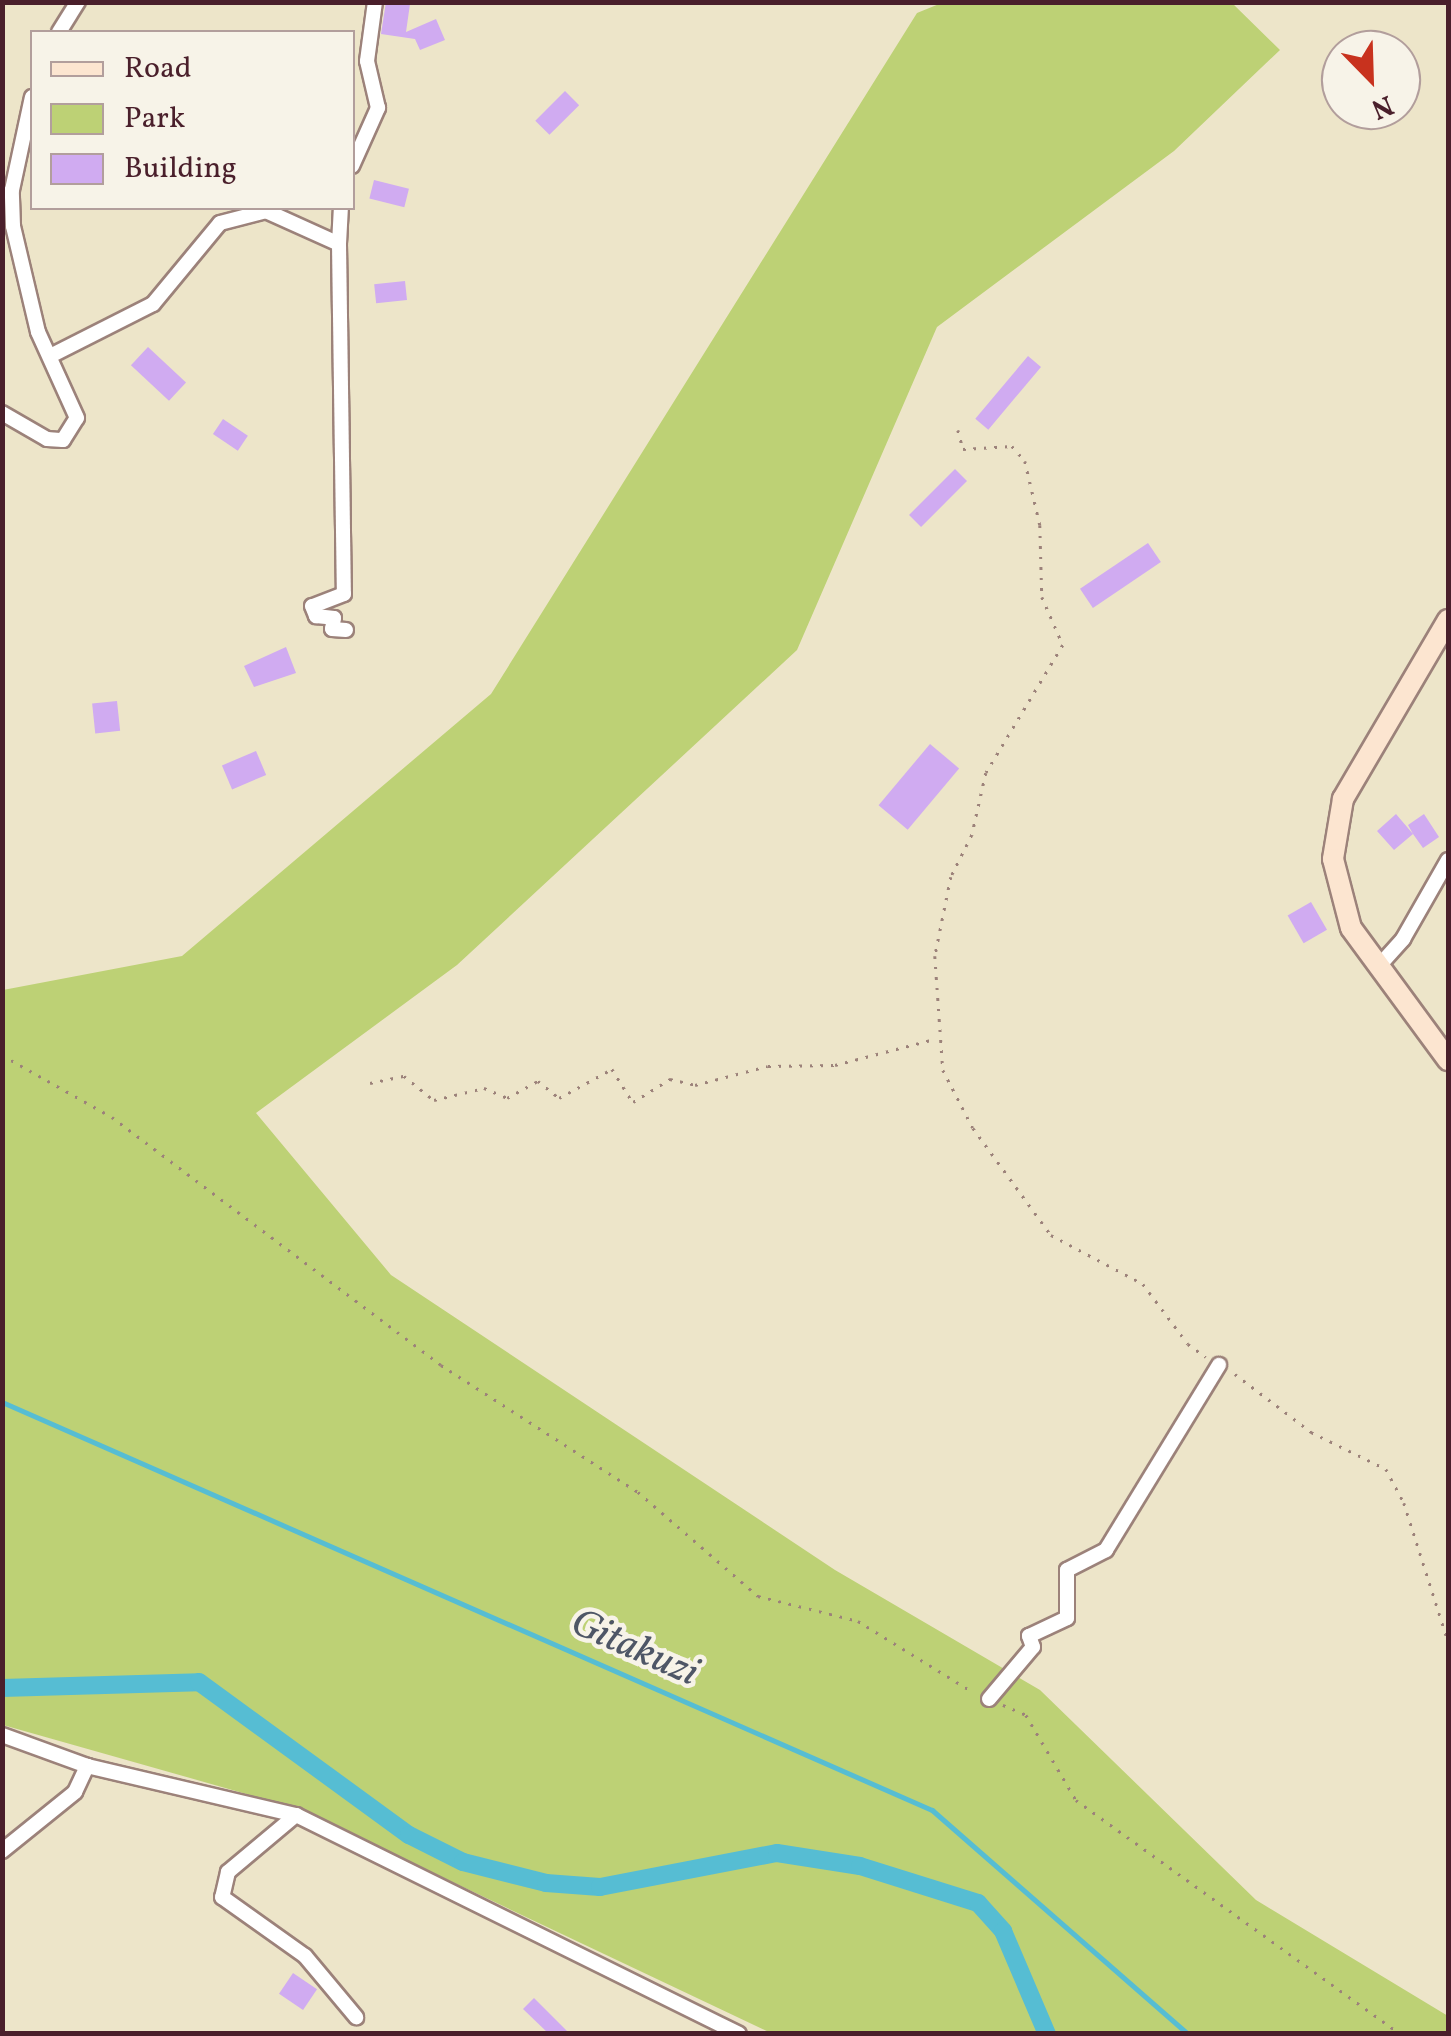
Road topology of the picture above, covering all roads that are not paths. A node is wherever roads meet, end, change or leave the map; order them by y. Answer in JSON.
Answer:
{"nodes":[{"id":1,"x":375,"y":2,"type":"edge"},
{"id":2,"x":77,"y":3,"type":"edge"},
{"id":3,"x":60,"y":30,"type":"edge"},
{"id":4,"x":30,"y":108,"type":"edge"},
{"id":5,"x":355,"y":159,"type":"edge"},
{"id":6,"x":341,"y":210,"type":"edge"},
{"id":7,"x":339,"y":244,"type":"junction"},
{"id":8,"x":50,"y":356,"type":"junction"},
{"id":9,"x":2,"y":413,"type":"edge"},
{"id":10,"x":346,"y":630,"type":"dead end"},
{"id":11,"x":1445,"y":631,"type":"edge"},
{"id":12,"x":1448,"y":860,"type":"edge"},
{"id":13,"x":1378,"y":967,"type":"junction"},
{"id":14,"x":1448,"y":1060,"type":"edge"},
{"id":15,"x":1219,"y":1365,"type":"road end"},
{"id":16,"x":989,"y":1699,"type":"road end"},
{"id":17,"x":2,"y":1735,"type":"edge"},
{"id":18,"x":87,"y":1766,"type":"junction"},
{"id":19,"x":296,"y":1815,"type":"junction"},
{"id":20,"x":2,"y":1851,"type":"edge"},
{"id":21,"x":356,"y":2017,"type":"dead end"},
{"id":22,"x":739,"y":2034,"type":"edge"}],
"edges":[{"from":1,"to":5,"type":"street"},
{"from":2,"to":3,"type":"street"},
{"from":4,"to":8,"type":"street"},
{"from":6,"to":7,"type":"street"},
{"from":7,"to":8,"type":"street"},
{"from":7,"to":10,"type":"street"},
{"from":8,"to":9,"type":"street"},
{"from":11,"to":13,"type":"main road"},
{"from":12,"to":13,"type":"street"},
{"from":13,"to":14,"type":"main road"},
{"from":15,"to":16,"type":"street"},
{"from":17,"to":18,"type":"street"},
{"from":18,"to":19,"type":"street"},
{"from":18,"to":20,"type":"street"},
{"from":19,"to":21,"type":"street"},
{"from":19,"to":22,"type":"street"}]}
